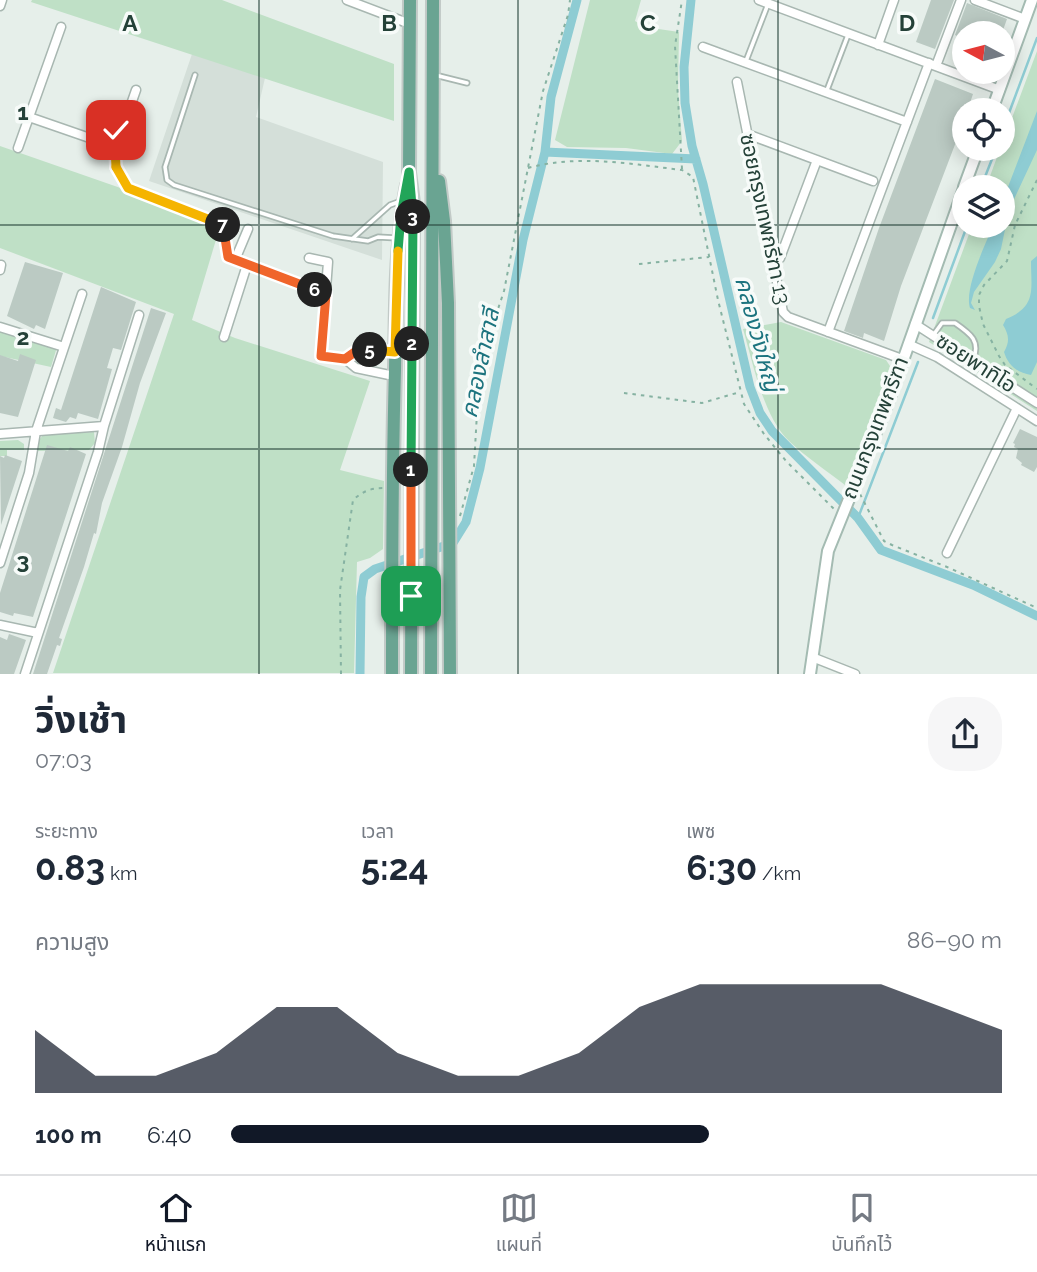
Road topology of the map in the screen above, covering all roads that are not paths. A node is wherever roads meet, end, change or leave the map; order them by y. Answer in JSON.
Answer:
{"nodes":[{"id":1,"x":347,"y":0,"type":"edge"},
{"id":2,"x":410,"y":0,"type":"edge"},
{"id":3,"x":433,"y":0,"type":"edge"},
{"id":4,"x":759,"y":0,"type":"edge"},
{"id":5,"x":894,"y":0,"type":"edge"},
{"id":6,"x":961,"y":0,"type":"edge"},
{"id":7,"x":975,"y":0,"type":"edge"},
{"id":8,"x":1032,"y":0,"type":"edge"},
{"id":9,"x":769,"y":2,"type":"edge"},
{"id":10,"x":1025,"y":19,"type":"junction"},
{"id":11,"x":410,"y":24,"type":"junction"},
{"id":12,"x":61,"y":27,"type":"dead end"},
{"id":13,"x":849,"y":34,"type":"junction"},
{"id":14,"x":878,"y":45,"type":"junction"},
{"id":15,"x":703,"y":47,"type":"dead end"},
{"id":16,"x":745,"y":63,"type":"junction"},
{"id":17,"x":932,"y":65,"type":"junction"},
{"id":18,"x":433,"y":74,"type":"junction"},
{"id":19,"x":195,"y":75,"type":"dead end"},
{"id":20,"x":737,"y":82,"type":"dead end"},
{"id":21,"x":467,"y":83,"type":"dead end"},
{"id":22,"x":136,"y":90,"type":"dead end"},
{"id":23,"x":999,"y":90,"type":"junction"},
{"id":24,"x":826,"y":92,"type":"junction"},
{"id":25,"x":996,"y":98,"type":"edge"},
{"id":26,"x":29,"y":117,"type":"junction"},
{"id":27,"x":907,"y":122,"type":"junction"},
{"id":28,"x":433,"y":127,"type":"junction"},
{"id":29,"x":121,"y":133,"type":"junction"},
{"id":30,"x":747,"y":134,"type":"junction"},
{"id":31,"x":111,"y":145,"type":"junction"},
{"id":32,"x":18,"y":148,"type":"dead end"},
{"id":33,"x":817,"y":160,"type":"junction"},
{"id":34,"x":409,"y":172,"type":"junction"},
{"id":35,"x":873,"y":181,"type":"dead end"},
{"id":36,"x":404,"y":200,"type":"junction"},
{"id":37,"x":952,"y":221,"type":"edge"},
{"id":38,"x":248,"y":229,"type":"dead end"},
{"id":39,"x":398,"y":238,"type":"junction"},
{"id":40,"x":350,"y":240,"type":"junction"},
{"id":41,"x":309,"y":258,"type":"dead end"},
{"id":42,"x":235,"y":260,"type":"junction"},
{"id":43,"x":773,"y":264,"type":"junction"},
{"id":44,"x":247,"y":265,"type":"junction"},
{"id":45,"x":82,"y":294,"type":"dead end"},
{"id":46,"x":326,"y":294,"type":"junction"},
{"id":47,"x":139,"y":315,"type":"dead end"},
{"id":48,"x":915,"y":324,"type":"junction"},
{"id":49,"x":0,"y":327,"type":"edge"},
{"id":50,"x":828,"y":332,"type":"junction"},
{"id":51,"x":933,"y":335,"type":"junction"},
{"id":52,"x":224,"y":337,"type":"dead end"},
{"id":53,"x":908,"y":344,"type":"junction"},
{"id":54,"x":64,"y":346,"type":"junction"},
{"id":55,"x":395,"y":352,"type":"junction"},
{"id":56,"x":345,"y":359,"type":"junction"},
{"id":57,"x":902,"y":359,"type":"junction"},
{"id":58,"x":973,"y":361,"type":"junction"},
{"id":59,"x":394,"y":376,"type":"junction"},
{"id":60,"x":1037,"y":403,"type":"edge"},
{"id":61,"x":1017,"y":408,"type":"junction"},
{"id":62,"x":1037,"y":421,"type":"edge"},
{"id":63,"x":104,"y":426,"type":"junction"},
{"id":64,"x":36,"y":431,"type":"junction"},
{"id":65,"x":0,"y":434,"type":"edge"},
{"id":66,"x":947,"y":553,"type":"dead end"},
{"id":67,"x":0,"y":563,"type":"edge"},
{"id":68,"x":0,"y":625,"type":"edge"},
{"id":69,"x":38,"y":633,"type":"junction"},
{"id":70,"x":812,"y":657,"type":"junction"},
{"id":71,"x":24,"y":674,"type":"edge"},
{"id":72,"x":392,"y":674,"type":"edge"},
{"id":73,"x":411,"y":674,"type":"edge"},
{"id":74,"x":431,"y":674,"type":"edge"},
{"id":75,"x":450,"y":674,"type":"edge"},
{"id":76,"x":810,"y":674,"type":"edge"},
{"id":77,"x":855,"y":674,"type":"edge"}],
"edges":[{"from":1,"to":11,"type":"street"},
{"from":2,"to":11,"type":"main road"},
{"from":3,"to":18,"type":"main road"},
{"from":4,"to":9,"type":"street"},
{"from":5,"to":14,"type":"street"},
{"from":6,"to":17,"type":"street"},
{"from":7,"to":10,"type":"street"},
{"from":8,"to":10,"type":"main road"},
{"from":9,"to":13,"type":"street"},
{"from":9,"to":16,"type":"lane"},
{"from":10,"to":23,"type":"main road"},
{"from":11,"to":34,"type":"main road"},
{"from":12,"to":26,"type":"street"},
{"from":13,"to":14,"type":"street"},
{"from":13,"to":24,"type":"lane"},
{"from":14,"to":17,"type":"street"},
{"from":15,"to":16,"type":"street"},
{"from":16,"to":24,"type":"street"},
{"from":17,"to":23,"type":"street"},
{"from":17,"to":27,"type":"street"},
{"from":18,"to":21,"type":"lane"},
{"from":18,"to":28,"type":"main road"},
{"from":19,"to":40,"type":"lane"},
{"from":20,"to":30,"type":"street","name":"ซอยกรุงเทพกรีฑา 13"},
{"from":22,"to":29,"type":"street"},
{"from":23,"to":25,"type":"main road"},
{"from":24,"to":27,"type":"street"},
{"from":26,"to":31,"type":"street"},
{"from":26,"to":32,"type":"street"},
{"from":27,"to":50,"type":"street"},
{"from":28,"to":74,"type":"main road"},
{"from":28,"to":75,"type":"main road"},
{"from":29,"to":31,"type":"street"},
{"from":29,"to":31,"type":"street"},
{"from":30,"to":33,"type":"street"},
{"from":30,"to":43,"type":"street","name":"ซอยกรุงเทพกรีฑา 13"},
{"from":31,"to":42,"type":"street"},
{"from":33,"to":35,"type":"street"},
{"from":33,"to":43,"type":"street"},
{"from":34,"to":36,"type":"main road"},
{"from":34,"to":73,"type":"main road"},
{"from":36,"to":39,"type":"main road"},
{"from":36,"to":40,"type":"lane"},
{"from":37,"to":48,"type":"main road","name":"ถนนกรุงเทพกรีฑา"},
{"from":38,"to":42,"type":"street"},
{"from":39,"to":40,"type":"lane"},
{"from":39,"to":55,"type":"main road"},
{"from":41,"to":46,"type":"street"},
{"from":42,"to":44,"type":"street"},
{"from":43,"to":50,"type":"street","name":"ซอยกรุงเทพกรีฑา 13"},
{"from":44,"to":46,"type":"street"},
{"from":44,"to":52,"type":"street"},
{"from":45,"to":54,"type":"street"},
{"from":46,"to":56,"type":"street"},
{"from":47,"to":63,"type":"street"},
{"from":48,"to":51,"type":"street","name":"ซอยพาทิโอ"},
{"from":48,"to":53,"type":"main road","name":"ถนนกรุงเทพกรีฑา"},
{"from":49,"to":54,"type":"street"},
{"from":50,"to":57,"type":"street","name":"ซอยกรุงเทพกรีฑา 13"},
{"from":51,"to":58,"type":"street","name":"ซอยพาทิโอ"},
{"from":51,"to":58,"type":"lane"},
{"from":53,"to":57,"type":"main road","name":"ถนนกรุงเทพกรีฑา"},
{"from":53,"to":61,"type":"street"},
{"from":54,"to":64,"type":"street"},
{"from":55,"to":56,"type":"street"},
{"from":55,"to":59,"type":"main road"},
{"from":56,"to":59,"type":"street"},
{"from":57,"to":70,"type":"main road","name":"ถนนกรุงเทพกรีฑา"},
{"from":58,"to":60,"type":"street","name":"ซอยพาทิโอ"},
{"from":59,"to":72,"type":"main road"},
{"from":61,"to":62,"type":"street"},
{"from":61,"to":66,"type":"street"},
{"from":63,"to":64,"type":"street"},
{"from":63,"to":69,"type":"street"},
{"from":64,"to":65,"type":"street"},
{"from":64,"to":67,"type":"street"},
{"from":68,"to":69,"type":"street"},
{"from":69,"to":71,"type":"street"},
{"from":70,"to":76,"type":"main road","name":"ถนนกรุงเทพกรีฑา"},
{"from":70,"to":77,"type":"street"}]}
